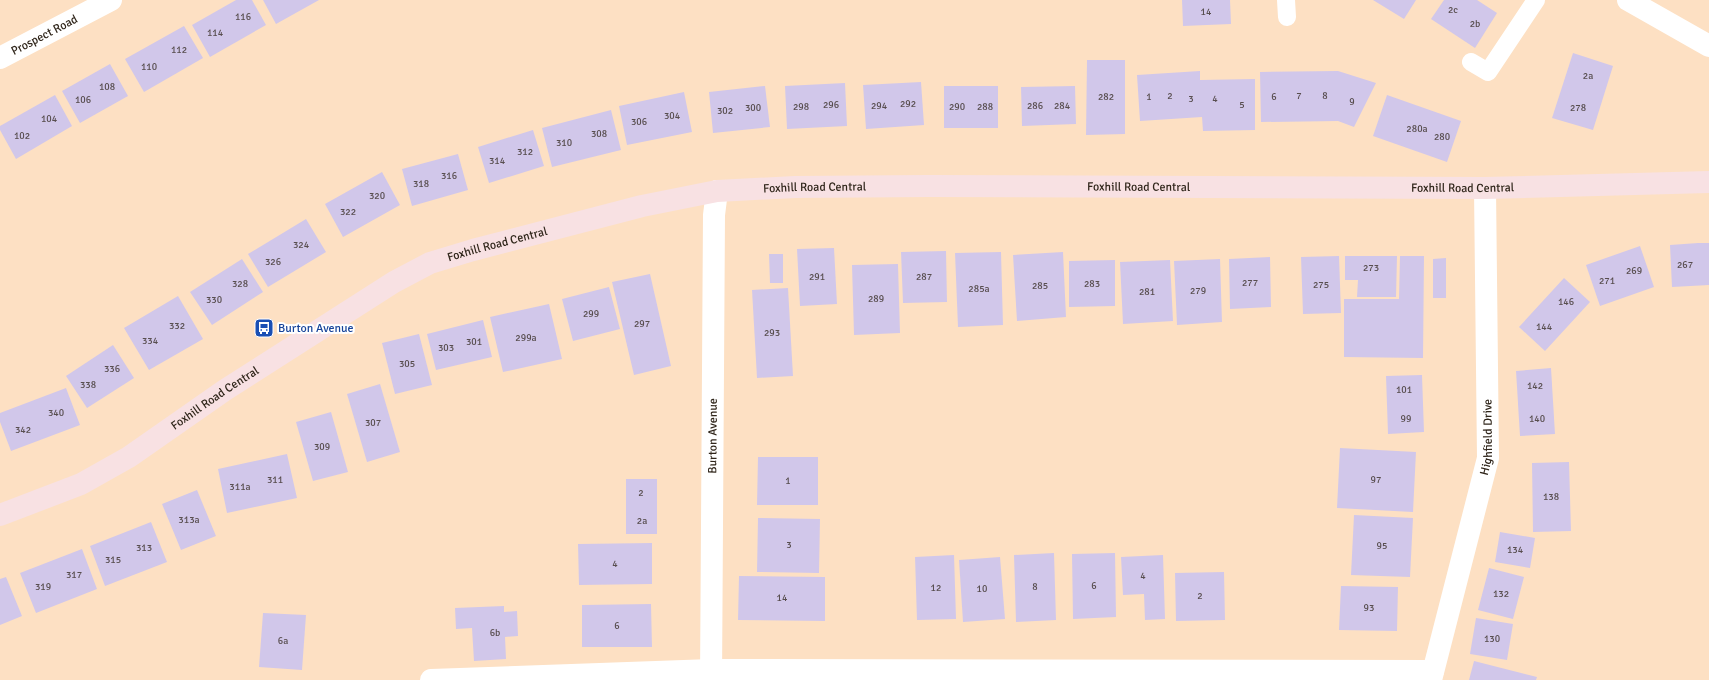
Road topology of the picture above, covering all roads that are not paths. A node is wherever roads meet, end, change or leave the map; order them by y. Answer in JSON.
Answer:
{"nodes":[{"id":1,"x":110,"y":0,"type":"edge"},
{"id":2,"x":1536,"y":0,"type":"edge"},
{"id":3,"x":1628,"y":0,"type":"edge"},
{"id":4,"x":1709,"y":46,"type":"edge"},
{"id":5,"x":0,"y":58,"type":"edge"},
{"id":6,"x":1471,"y":62,"type":"dead end"},
{"id":7,"x":1709,"y":182,"type":"edge"},
{"id":8,"x":1485,"y":188,"type":"junction"},
{"id":9,"x":717,"y":192,"type":"junction"},
{"id":10,"x":0,"y":515,"type":"edge"},
{"id":11,"x":712,"y":675,"type":"edge"},
{"id":12,"x":1432,"y":676,"type":"edge"},
{"id":13,"x":431,"y":680,"type":"edge"}],
"edges":[{"from":1,"to":5,"type":"street","name":"Prospect Road"},
{"from":2,"to":6,"type":"lane"},
{"from":3,"to":4,"type":"street"},
{"from":7,"to":8,"type":"street","name":"Foxhill Road Central"},
{"from":8,"to":9,"type":"street","name":"Foxhill Road Central"},
{"from":8,"to":12,"type":"street","name":"Highfield Drive"},
{"from":9,"to":10,"type":"street","name":"Foxhill Road Central"},
{"from":9,"to":11,"type":"street","name":"Burton Avenue"},
{"from":11,"to":12,"type":"street"},
{"from":11,"to":13,"type":"street"}]}
